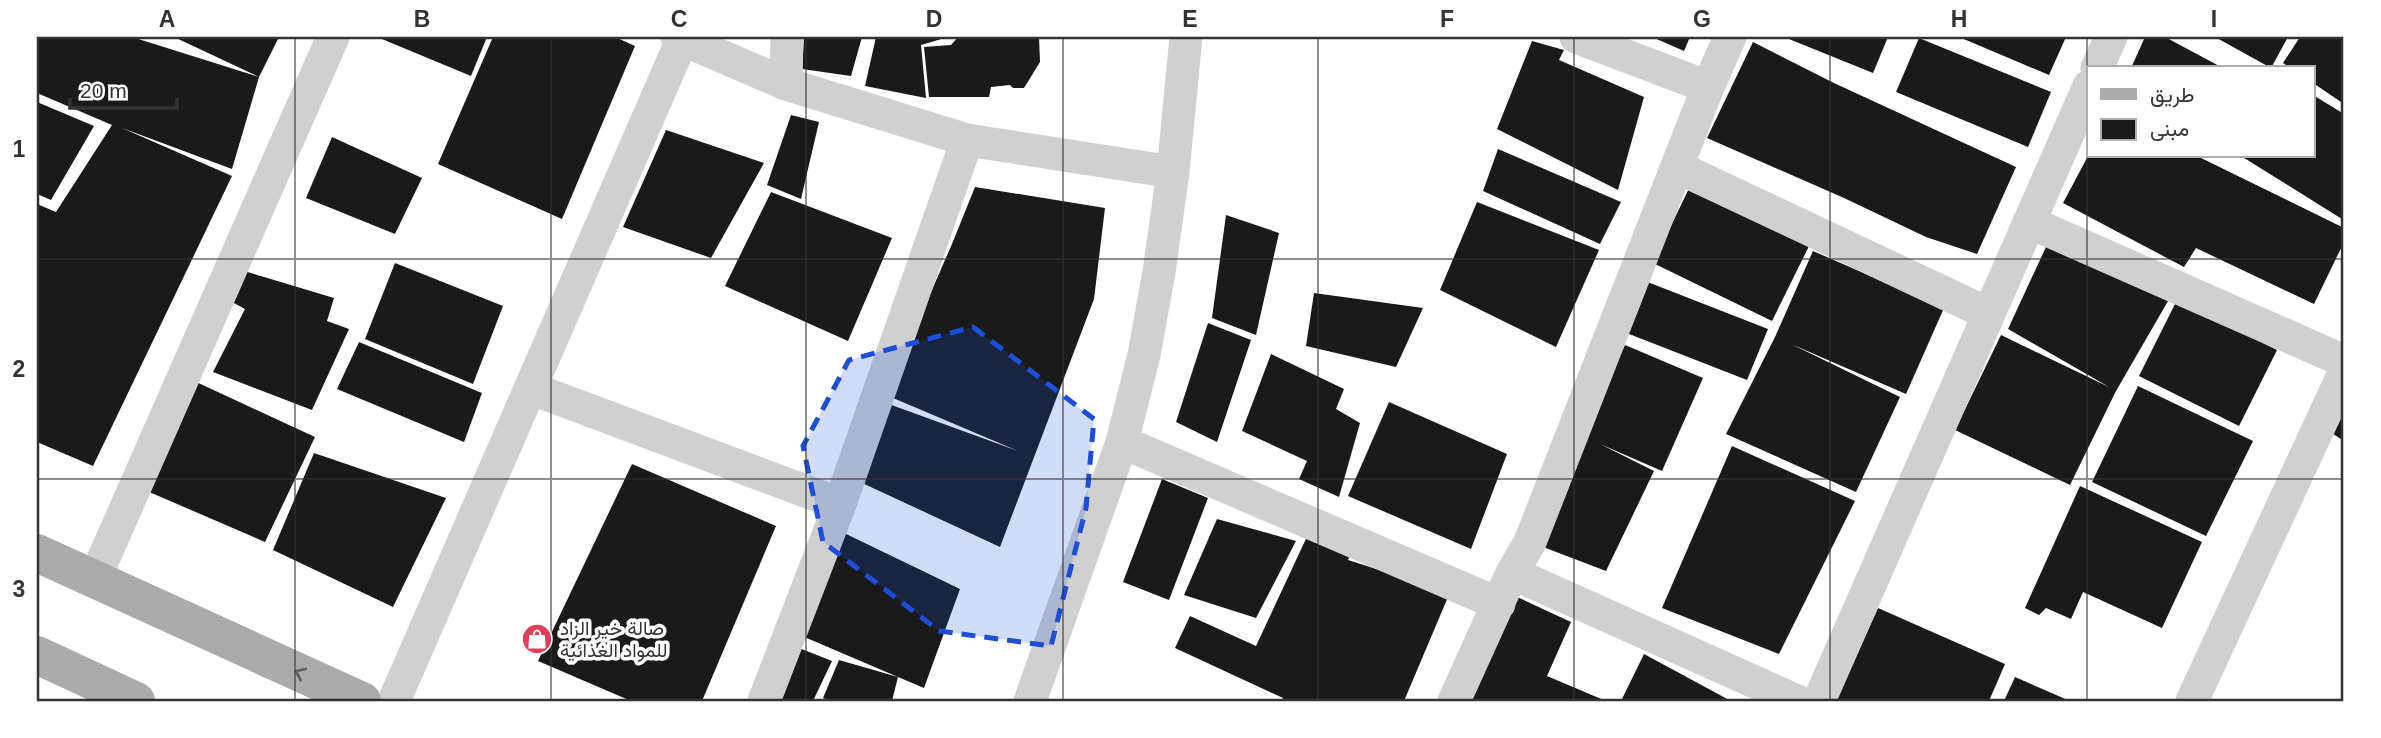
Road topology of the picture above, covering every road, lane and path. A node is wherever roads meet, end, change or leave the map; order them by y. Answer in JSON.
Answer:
{"nodes":[{"id":1,"x":333,"y":37,"type":"edge"},
{"id":2,"x":787,"y":37,"type":"edge"},
{"id":3,"x":1186,"y":37,"type":"edge"},
{"id":4,"x":1576,"y":37,"type":"edge"},
{"id":5,"x":1730,"y":37,"type":"edge"},
{"id":6,"x":2111,"y":37,"type":"edge"},
{"id":7,"x":680,"y":38,"type":"edge"},
{"id":8,"x":2098,"y":66,"type":"edge"},
{"id":9,"x":786,"y":84,"type":"junction"},
{"id":10,"x":1708,"y":87,"type":"junction"},
{"id":11,"x":2087,"y":91,"type":"edge"},
{"id":12,"x":967,"y":140,"type":"junction"},
{"id":13,"x":1677,"y":167,"type":"junction"},
{"id":14,"x":1173,"y":172,"type":"junction"},
{"id":15,"x":2029,"y":222,"type":"junction"},
{"id":16,"x":1989,"y":314,"type":"junction"},
{"id":17,"x":2344,"y":361,"type":"edge"},
{"id":18,"x":2344,"y":373,"type":"edge"},
{"id":19,"x":530,"y":388,"type":"junction"},
{"id":20,"x":1122,"y":442,"type":"junction"},
{"id":21,"x":840,"y":504,"type":"junction"},
{"id":22,"x":37,"y":552,"type":"edge"},
{"id":23,"x":1512,"y":573,"type":"junction"},
{"id":24,"x":95,"y":578,"type":"junction"},
{"id":25,"x":1499,"y":604,"type":"junction"},
{"id":26,"x":37,"y":655,"type":"edge"},
{"id":27,"x":124,"y":699,"type":"edge"},
{"id":28,"x":362,"y":701,"type":"edge"},
{"id":29,"x":394,"y":701,"type":"edge"},
{"id":30,"x":764,"y":701,"type":"edge"},
{"id":31,"x":1030,"y":701,"type":"edge"},
{"id":32,"x":1454,"y":701,"type":"edge"},
{"id":33,"x":1797,"y":701,"type":"edge"},
{"id":34,"x":1819,"y":701,"type":"edge"},
{"id":35,"x":2192,"y":701,"type":"edge"}],
"edges":[{"from":1,"to":24,"type":"street"},
{"from":2,"to":9,"type":"street"},
{"from":3,"to":14,"type":"street"},
{"from":4,"to":10,"type":"street"},
{"from":5,"to":10,"type":"street"},
{"from":6,"to":8,"type":"street"},
{"from":7,"to":9,"type":"street"},
{"from":7,"to":19,"type":"street"},
{"from":9,"to":12,"type":"street"},
{"from":10,"to":13,"type":"street"},
{"from":11,"to":15,"type":"street"},
{"from":12,"to":14,"type":"street"},
{"from":12,"to":21,"type":"street"},
{"from":13,"to":16,"type":"street"},
{"from":13,"to":23,"type":"street"},
{"from":14,"to":20,"type":"street"},
{"from":15,"to":16,"type":"street"},
{"from":15,"to":17,"type":"street"},
{"from":16,"to":34,"type":"street"},
{"from":18,"to":35,"type":"street"},
{"from":19,"to":21,"type":"street"},
{"from":19,"to":29,"type":"street"},
{"from":20,"to":25,"type":"street"},
{"from":20,"to":31,"type":"street"},
{"from":21,"to":30,"type":"street"},
{"from":22,"to":24,"type":"main road"},
{"from":23,"to":25,"type":"street"},
{"from":23,"to":33,"type":"street"},
{"from":28,"to":24,"type":"main road","one_way":true},
{"from":25,"to":32,"type":"street"},
{"from":26,"to":27,"type":"main road"}]}
